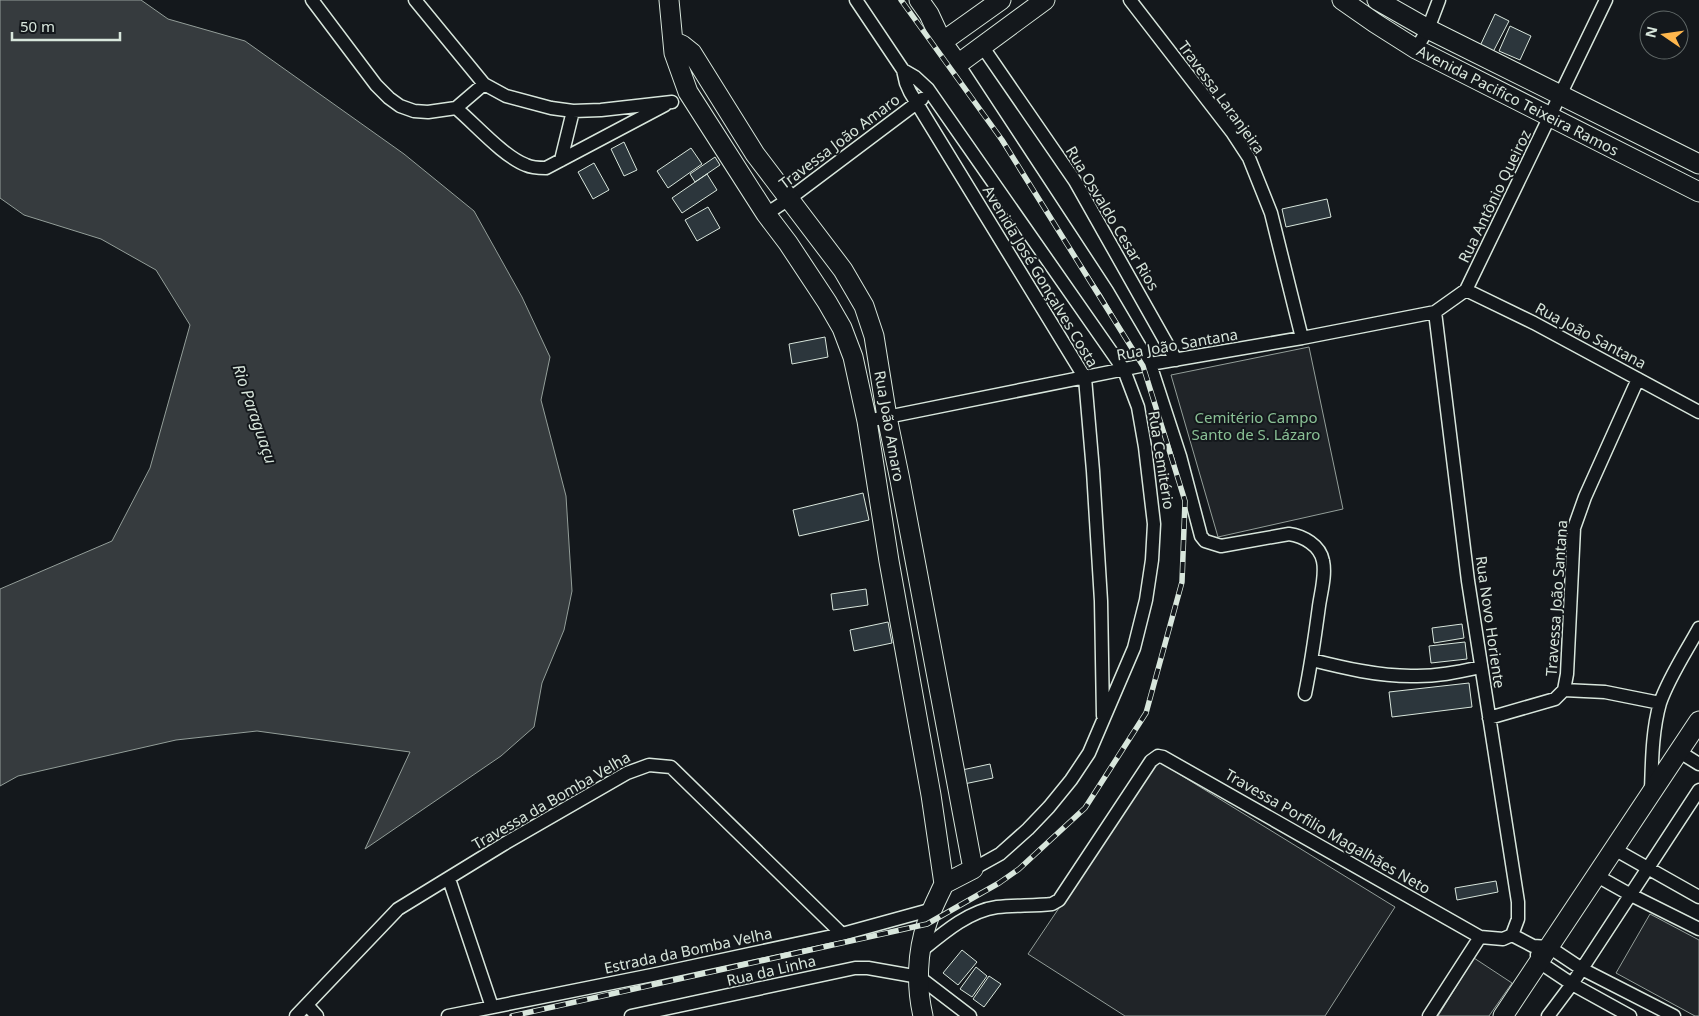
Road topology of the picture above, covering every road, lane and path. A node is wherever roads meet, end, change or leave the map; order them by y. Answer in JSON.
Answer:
{"nodes":[{"id":1,"x":312,"y":0,"type":"edge"},
{"id":2,"x":415,"y":0,"type":"edge"},
{"id":3,"x":669,"y":0,"type":"edge"},
{"id":4,"x":856,"y":0,"type":"edge"},
{"id":5,"x":1001,"y":0,"type":"edge"},
{"id":6,"x":1045,"y":0,"type":"edge"},
{"id":7,"x":1130,"y":0,"type":"edge"},
{"id":8,"x":1342,"y":0,"type":"edge"},
{"id":9,"x":1377,"y":0,"type":"edge"},
{"id":10,"x":1439,"y":0,"type":"edge"},
{"id":11,"x":1606,"y":0,"type":"edge"},
{"id":12,"x":924,"y":7,"type":"edge"},
{"id":13,"x":1428,"y":29,"type":"junction"},
{"id":14,"x":960,"y":30,"type":"junction"},
{"id":15,"x":673,"y":41,"type":"junction"},
{"id":16,"x":942,"y":42,"type":"junction"},
{"id":17,"x":982,"y":46,"type":"junction"},
{"id":18,"x":1416,"y":49,"type":"junction"},
{"id":19,"x":958,"y":64,"type":"junction"},
{"id":20,"x":902,"y":70,"type":"junction"},
{"id":21,"x":707,"y":78,"type":"junction"},
{"id":22,"x":484,"y":84,"type":"junction"},
{"id":23,"x":688,"y":92,"type":"junction"},
{"id":24,"x":930,"y":94,"type":"junction"},
{"id":25,"x":1562,"y":94,"type":"junction"},
{"id":26,"x":672,"y":102,"type":"junction"},
{"id":27,"x":917,"y":103,"type":"junction"},
{"id":28,"x":456,"y":108,"type":"junction"},
{"id":29,"x":572,"y":110,"type":"junction"},
{"id":30,"x":1550,"y":118,"type":"junction"},
{"id":31,"x":561,"y":160,"type":"junction"},
{"id":32,"x":1699,"y":164,"type":"edge"},
{"id":33,"x":1699,"y":192,"type":"edge"},
{"id":34,"x":788,"y":199,"type":"junction"},
{"id":35,"x":766,"y":214,"type":"junction"},
{"id":36,"x":1466,"y":290,"type":"junction"},
{"id":37,"x":1435,"y":312,"type":"junction"},
{"id":38,"x":1302,"y":338,"type":"junction"},
{"id":39,"x":1176,"y":360,"type":"junction"},
{"id":40,"x":1150,"y":364,"type":"junction"},
{"id":41,"x":1124,"y":370,"type":"junction"},
{"id":42,"x":1085,"y":378,"type":"junction"},
{"id":43,"x":1638,"y":379,"type":"junction"},
{"id":44,"x":1699,"y":412,"type":"edge"},
{"id":45,"x":887,"y":417,"type":"junction"},
{"id":46,"x":867,"y":421,"type":"junction"},
{"id":47,"x":1699,"y":628,"type":"edge"},
{"id":48,"x":1312,"y":660,"type":"junction"},
{"id":49,"x":1481,"y":668,"type":"junction"},
{"id":50,"x":1564,"y":690,"type":"junction"},
{"id":51,"x":1305,"y":694,"type":"dead end"},
{"id":52,"x":1660,"y":703,"type":"junction"},
{"id":53,"x":1489,"y":718,"type":"junction"},
{"id":54,"x":1103,"y":721,"type":"junction"},
{"id":55,"x":1699,"y":722,"type":"edge"},
{"id":56,"x":1678,"y":751,"type":"junction"},
{"id":57,"x":1699,"y":764,"type":"edge"},
{"id":58,"x":1699,"y":790,"type":"edge"},
{"id":59,"x":1651,"y":792,"type":"junction"},
{"id":60,"x":1614,"y":849,"type":"junction"},
{"id":61,"x":1647,"y":869,"type":"junction"},
{"id":62,"x":972,"y":870,"type":"junction"},
{"id":63,"x":1597,"y":876,"type":"junction"},
{"id":64,"x":449,"y":878,"type":"junction"},
{"id":65,"x":944,"y":884,"type":"junction"},
{"id":66,"x":1631,"y":895,"type":"junction"},
{"id":67,"x":1699,"y":897,"type":"edge"},
{"id":68,"x":933,"y":909,"type":"junction"},
{"id":69,"x":1699,"y":929,"type":"edge"},
{"id":70,"x":842,"y":934,"type":"junction"},
{"id":71,"x":1512,"y":935,"type":"junction"},
{"id":72,"x":1480,"y":938,"type":"junction"},
{"id":73,"x":920,"y":952,"type":"junction"},
{"id":74,"x":1540,"y":952,"type":"junction"},
{"id":75,"x":1582,"y":969,"type":"junction"},
{"id":76,"x":919,"y":977,"type":"junction"},
{"id":77,"x":1572,"y":984,"type":"junction"},
{"id":78,"x":307,"y":1005,"type":"junction"},
{"id":79,"x":492,"y":1007,"type":"junction"},
{"id":80,"x":296,"y":1016,"type":"edge"},
{"id":81,"x":317,"y":1016,"type":"edge"},
{"id":82,"x":448,"y":1016,"type":"edge"},
{"id":83,"x":630,"y":1016,"type":"edge"},
{"id":84,"x":923,"y":1016,"type":"edge"},
{"id":85,"x":970,"y":1016,"type":"edge"},
{"id":86,"x":1429,"y":1016,"type":"edge"},
{"id":87,"x":1503,"y":1016,"type":"edge"},
{"id":88,"x":1548,"y":1016,"type":"edge"},
{"id":89,"x":1630,"y":1016,"type":"edge"},
{"id":90,"x":1674,"y":1016,"type":"edge"}],
"edges":[{"from":1,"to":28,"type":"street"},
{"from":2,"to":22,"type":"street"},
{"from":3,"to":15,"type":"street","name":"Rua João Amaro"},
{"from":4,"to":20,"type":"street","name":"Avenida José Gonçalves Costa"},
{"from":5,"to":14,"type":"street"},
{"from":6,"to":17,"type":"street"},
{"from":7,"to":38,"type":"street","name":"Travessa Laranjeira"},
{"from":8,"to":18,"type":"street","name":"Avenida Pacifico Teixeira Ramos"},
{"from":9,"to":13,"type":"street","name":"Avenida Pacifico Teixeira Ramos"},
{"from":10,"to":13,"type":"street"},
{"from":11,"to":25,"type":"street","name":"Rua Antônio Queiroz"},
{"from":12,"to":14,"type":"street"},
{"from":12,"to":16,"type":"street"},
{"from":13,"to":18,"type":"street"},
{"from":13,"to":25,"type":"street","name":"Avenida Pacifico Teixeira Ramos"},
{"from":14,"to":16,"type":"street"},
{"from":14,"to":17,"type":"street"},
{"from":15,"to":21,"type":"street","name":"Rua João Amaro"},
{"from":15,"to":23,"type":"street","name":"Rua João Amaro"},
{"from":16,"to":19,"type":"street"},
{"from":17,"to":19,"type":"street"},
{"from":17,"to":39,"type":"street","name":"Rua Osvaldo Cesar Rios"},
{"from":18,"to":30,"type":"street","name":"Avenida Pacifico Teixeira Ramos"},
{"from":19,"to":40,"type":"street"},
{"from":20,"to":24,"type":"street","name":"Rua Cemitério"},
{"from":20,"to":27,"type":"street","name":"Avenida José Gonçalves Costa"},
{"from":21,"to":23,"type":"street"},
{"from":21,"to":34,"type":"street","name":"Rua João Amaro"},
{"from":22,"to":28,"type":"street"},
{"from":22,"to":29,"type":"street"},
{"from":23,"to":26,"type":"street"},
{"from":23,"to":35,"type":"street","name":"Rua João Amaro"},
{"from":24,"to":27,"type":"street","name":"Travessa João Amaro"},
{"from":24,"to":41,"type":"street","name":"Rua Cemitério"},
{"from":25,"to":30,"type":"street","name":"Rua Antônio Queiroz"},
{"from":25,"to":32,"type":"street","name":"Avenida Pacifico Teixeira Ramos"},
{"from":26,"to":29,"type":"street"},
{"from":26,"to":31,"type":"street"},
{"from":27,"to":34,"type":"street","name":"Travessa João Amaro"},
{"from":27,"to":42,"type":"street","name":"Avenida José Gonçalves Costa"},
{"from":28,"to":31,"type":"street"},
{"from":29,"to":31,"type":"street"},
{"from":30,"to":33,"type":"street","name":"Avenida Pacifico Teixeira Ramos"},
{"from":30,"to":36,"type":"street","name":"Rua Antônio Queiroz"},
{"from":34,"to":35,"type":"street","name":"Travessa João Amaro"},
{"from":34,"to":45,"type":"street","name":"Rua João Amaro"},
{"from":35,"to":46,"type":"street","name":"Rua João Amaro"},
{"from":36,"to":37,"type":"street","name":"Rua Antônio Queiroz"},
{"from":36,"to":43,"type":"street","name":"Rua João Santana"},
{"from":37,"to":38,"type":"street","name":"Rua João Santana"},
{"from":37,"to":49,"type":"street","name":"Rua Novo Horiente"},
{"from":38,"to":39,"type":"street","name":"Rua João Santana"},
{"from":39,"to":40,"type":"street","name":"Rua João Santana"},
{"from":40,"to":41,"type":"street","name":"Rua João Santana"},
{"from":40,"to":48,"type":"street","name":"Rua Cemitério"},
{"from":41,"to":42,"type":"street","name":"Rua João Santana"},
{"from":41,"to":54,"type":"street","name":"Rua Cemitério"},
{"from":42,"to":45,"type":"street","name":"Rua João Santana"},
{"from":42,"to":54,"type":"street","name":"Avenida José Gonçalves Costa"},
{"from":43,"to":44,"type":"street","name":"Rua João Santana"},
{"from":43,"to":50,"type":"street","name":"Travessa João Santana"},
{"from":45,"to":46,"type":"street","name":"Rua João Santana"},
{"from":45,"to":62,"type":"street","name":"Rua João Amaro"},
{"from":46,"to":65,"type":"street","name":"Rua João Amaro"},
{"from":47,"to":52,"type":"street"},
{"from":48,"to":49,"type":"street"},
{"from":48,"to":51,"type":"street"},
{"from":49,"to":53,"type":"street","name":"Rua Novo Horiente"},
{"from":50,"to":52,"type":"street"},
{"from":50,"to":53,"type":"street","name":"Travessa João Santana"},
{"from":52,"to":59,"type":"street"},
{"from":53,"to":71,"type":"street","name":"Rua Novo Horiente"},
{"from":54,"to":62,"type":"street","name":"Rua Cemitério"},
{"from":55,"to":56,"type":"street"},
{"from":56,"to":57,"type":"street"},
{"from":56,"to":59,"type":"street"},
{"from":58,"to":61,"type":"street"},
{"from":59,"to":60,"type":"street"},
{"from":60,"to":61,"type":"street"},
{"from":60,"to":63,"type":"street"},
{"from":61,"to":66,"type":"street"},
{"from":61,"to":67,"type":"street"},
{"from":62,"to":65,"type":"street"},
{"from":63,"to":66,"type":"street"},
{"from":63,"to":74,"type":"street"},
{"from":64,"to":70,"type":"street","name":"Travessa da Bomba Velha"},
{"from":64,"to":78,"type":"street","name":"Travessa da Bomba Velha"},
{"from":64,"to":79,"type":"street"},
{"from":65,"to":68,"type":"street"},
{"from":66,"to":69,"type":"street"},
{"from":66,"to":75,"type":"street"},
{"from":68,"to":70,"type":"street","name":"Estrada da Bomba Velha"},
{"from":68,"to":73,"type":"street"},
{"from":70,"to":79,"type":"street","name":"Estrada da Bomba Velha"},
{"from":71,"to":72,"type":"street"},
{"from":71,"to":74,"type":"street"},
{"from":72,"to":73,"type":"street","name":"Travessa Porfilio Magalhães Neto"},
{"from":72,"to":86,"type":"street"},
{"from":73,"to":76,"type":"street"},
{"from":74,"to":75,"type":"street"},
{"from":74,"to":77,"type":"street"},
{"from":74,"to":87,"type":"street"},
{"from":75,"to":77,"type":"street"},
{"from":75,"to":90,"type":"street"},
{"from":76,"to":83,"type":"street","name":"Rua da Linha"},
{"from":76,"to":84,"type":"street"},
{"from":76,"to":85,"type":"street"},
{"from":77,"to":88,"type":"street"},
{"from":77,"to":89,"type":"street"},
{"from":78,"to":80,"type":"street","name":"Travessa da Bomba Velha"},
{"from":78,"to":81,"type":"street"},
{"from":79,"to":82,"type":"street","name":"Estrada da Bomba Velha"}]}
